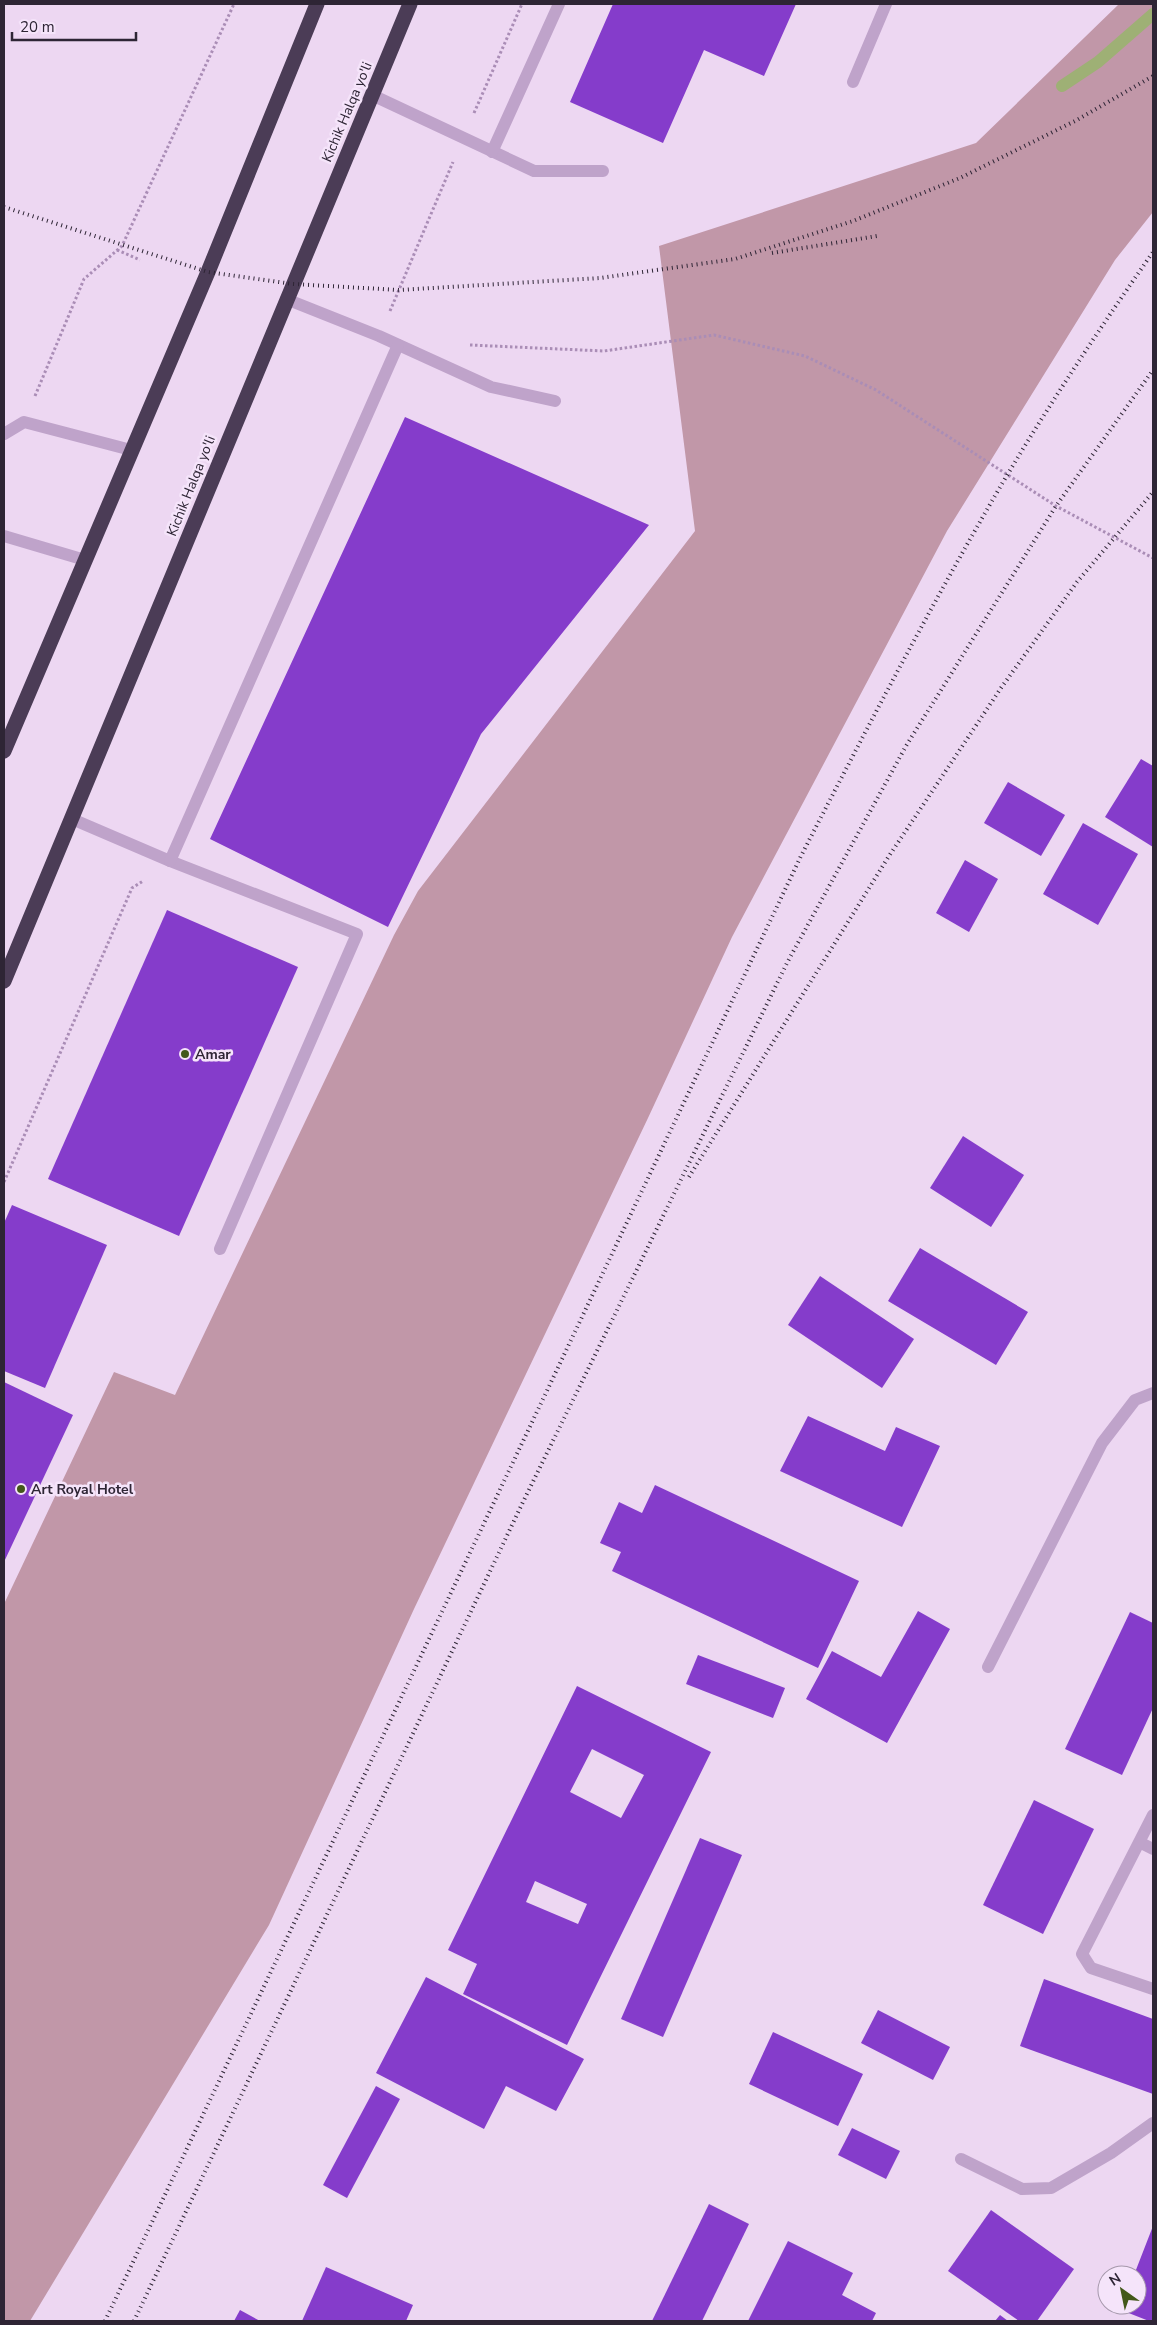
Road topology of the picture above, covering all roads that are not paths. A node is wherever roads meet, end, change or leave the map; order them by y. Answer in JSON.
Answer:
{"nodes":[{"id":1,"x":317,"y":4,"type":"edge"},
{"id":2,"x":410,"y":4,"type":"edge"},
{"id":3,"x":559,"y":4,"type":"edge"},
{"id":4,"x":886,"y":4,"type":"edge"},
{"id":5,"x":852,"y":82,"type":"dead end"},
{"id":6,"x":372,"y":95,"type":"junction"},
{"id":7,"x":492,"y":152,"type":"junction"},
{"id":8,"x":603,"y":171,"type":"dead end"},
{"id":9,"x":286,"y":299,"type":"junction"},
{"id":10,"x":398,"y":345,"type":"junction"},
{"id":11,"x":555,"y":401,"type":"dead end"},
{"id":12,"x":4,"y":434,"type":"edge"},
{"id":13,"x":131,"y":450,"type":"junction"},
{"id":14,"x":4,"y":536,"type":"edge"},
{"id":15,"x":85,"y":560,"type":"junction"},
{"id":16,"x":4,"y":751,"type":"edge"},
{"id":17,"x":72,"y":819,"type":"junction"},
{"id":18,"x":170,"y":861,"type":"junction"},
{"id":19,"x":4,"y":980,"type":"edge"},
{"id":20,"x":220,"y":1249,"type":"dead end"},
{"id":21,"x":1153,"y":1393,"type":"edge"},
{"id":22,"x":988,"y":1667,"type":"dead end"},
{"id":23,"x":1153,"y":1815,"type":"edge"},
{"id":24,"x":1141,"y":1843,"type":"junction"},
{"id":25,"x":1153,"y":1849,"type":"edge"},
{"id":26,"x":1153,"y":1988,"type":"edge"},
{"id":27,"x":1153,"y":2123,"type":"edge"},
{"id":28,"x":961,"y":2159,"type":"dead end"}],
"edges":[{"from":1,"to":13,"type":"highway"},
{"from":2,"to":6,"type":"highway","name":"Kichik Halqa yo'li"},
{"from":3,"to":7,"type":"street"},
{"from":4,"to":5,"type":"street"},
{"from":6,"to":7,"type":"street"},
{"from":6,"to":9,"type":"highway","name":"Kichik Halqa yo'li"},
{"from":7,"to":8,"type":"street"},
{"from":9,"to":10,"type":"street"},
{"from":9,"to":17,"type":"highway","name":"Kichik Halqa yo'li"},
{"from":10,"to":11,"type":"street"},
{"from":10,"to":18,"type":"street"},
{"from":12,"to":13,"type":"street"},
{"from":13,"to":15,"type":"highway"},
{"from":14,"to":15,"type":"street"},
{"from":15,"to":16,"type":"highway"},
{"from":17,"to":18,"type":"street"},
{"from":17,"to":19,"type":"highway","name":"Kichik Halqa yo'li"},
{"from":18,"to":20,"type":"street"},
{"from":21,"to":22,"type":"street"},
{"from":23,"to":24,"type":"street"},
{"from":24,"to":25,"type":"street"},
{"from":24,"to":26,"type":"street"},
{"from":27,"to":28,"type":"street"}]}
